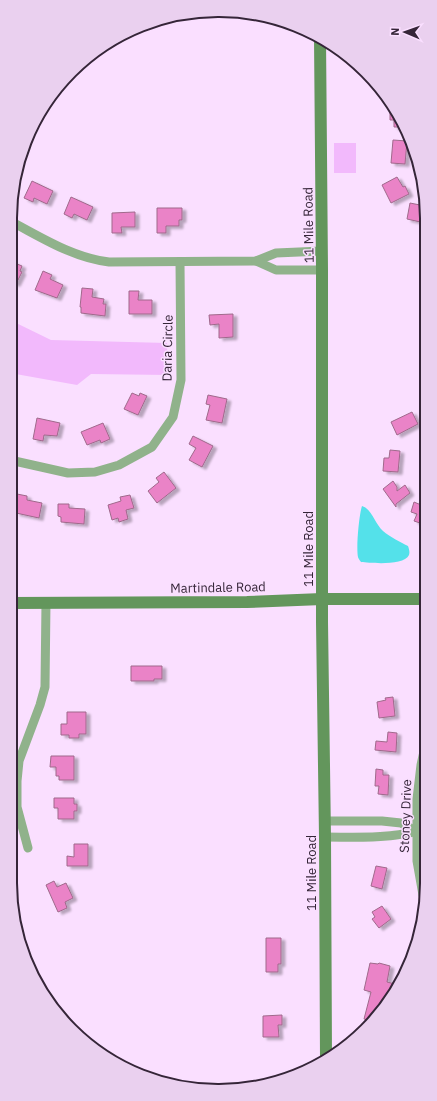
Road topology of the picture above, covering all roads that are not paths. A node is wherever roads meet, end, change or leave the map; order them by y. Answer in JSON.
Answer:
{"nodes":[{"id":1,"x":320,"y":45,"type":"edge"},
{"id":2,"x":17,"y":225,"type":"edge"},
{"id":3,"x":322,"y":251,"type":"junction"},
{"id":4,"x":256,"y":261,"type":"junction"},
{"id":5,"x":180,"y":262,"type":"junction"},
{"id":6,"x":322,"y":270,"type":"junction"},
{"id":7,"x":17,"y":462,"type":"edge"},
{"id":8,"x":322,"y":599,"type":"junction"},
{"id":9,"x":420,"y":599,"type":"edge"},
{"id":10,"x":46,"y":602,"type":"junction"},
{"id":11,"x":17,"y":603,"type":"edge"},
{"id":12,"x":420,"y":774,"type":"edge"},
{"id":13,"x":325,"y":821,"type":"junction"},
{"id":14,"x":416,"y":831,"type":"junction"},
{"id":15,"x":420,"y":831,"type":"edge"},
{"id":16,"x":325,"y":837,"type":"junction"},
{"id":17,"x":28,"y":848,"type":"dead end"},
{"id":18,"x":420,"y":880,"type":"edge"},
{"id":19,"x":326,"y":1053,"type":"edge"}],
"edges":[{"from":1,"to":3,"type":"street","name":"11 Mile Road"},
{"from":2,"to":5,"type":"street"},
{"from":3,"to":4,"type":"street"},
{"from":3,"to":6,"type":"street","name":"11 Mile Road"},
{"from":4,"to":5,"type":"street"},
{"from":4,"to":6,"type":"street"},
{"from":5,"to":7,"type":"street","name":"Daria Circle"},
{"from":6,"to":8,"type":"street","name":"11 Mile Road"},
{"from":8,"to":9,"type":"street","name":"Martindale Road"},
{"from":8,"to":10,"type":"street","name":"Martindale Road"},
{"from":8,"to":13,"type":"street","name":"11 Mile Road"},
{"from":10,"to":11,"type":"street","name":"Martindale Road"},
{"from":10,"to":17,"type":"street"},
{"from":12,"to":14,"type":"street","name":"Stoney Drive"},
{"from":13,"to":14,"type":"street"},
{"from":13,"to":16,"type":"street","name":"11 Mile Road"},
{"from":14,"to":15,"type":"street"},
{"from":14,"to":16,"type":"street"},
{"from":14,"to":18,"type":"street","name":"Stoney Drive"},
{"from":16,"to":19,"type":"street","name":"11 Mile Road"}]}
